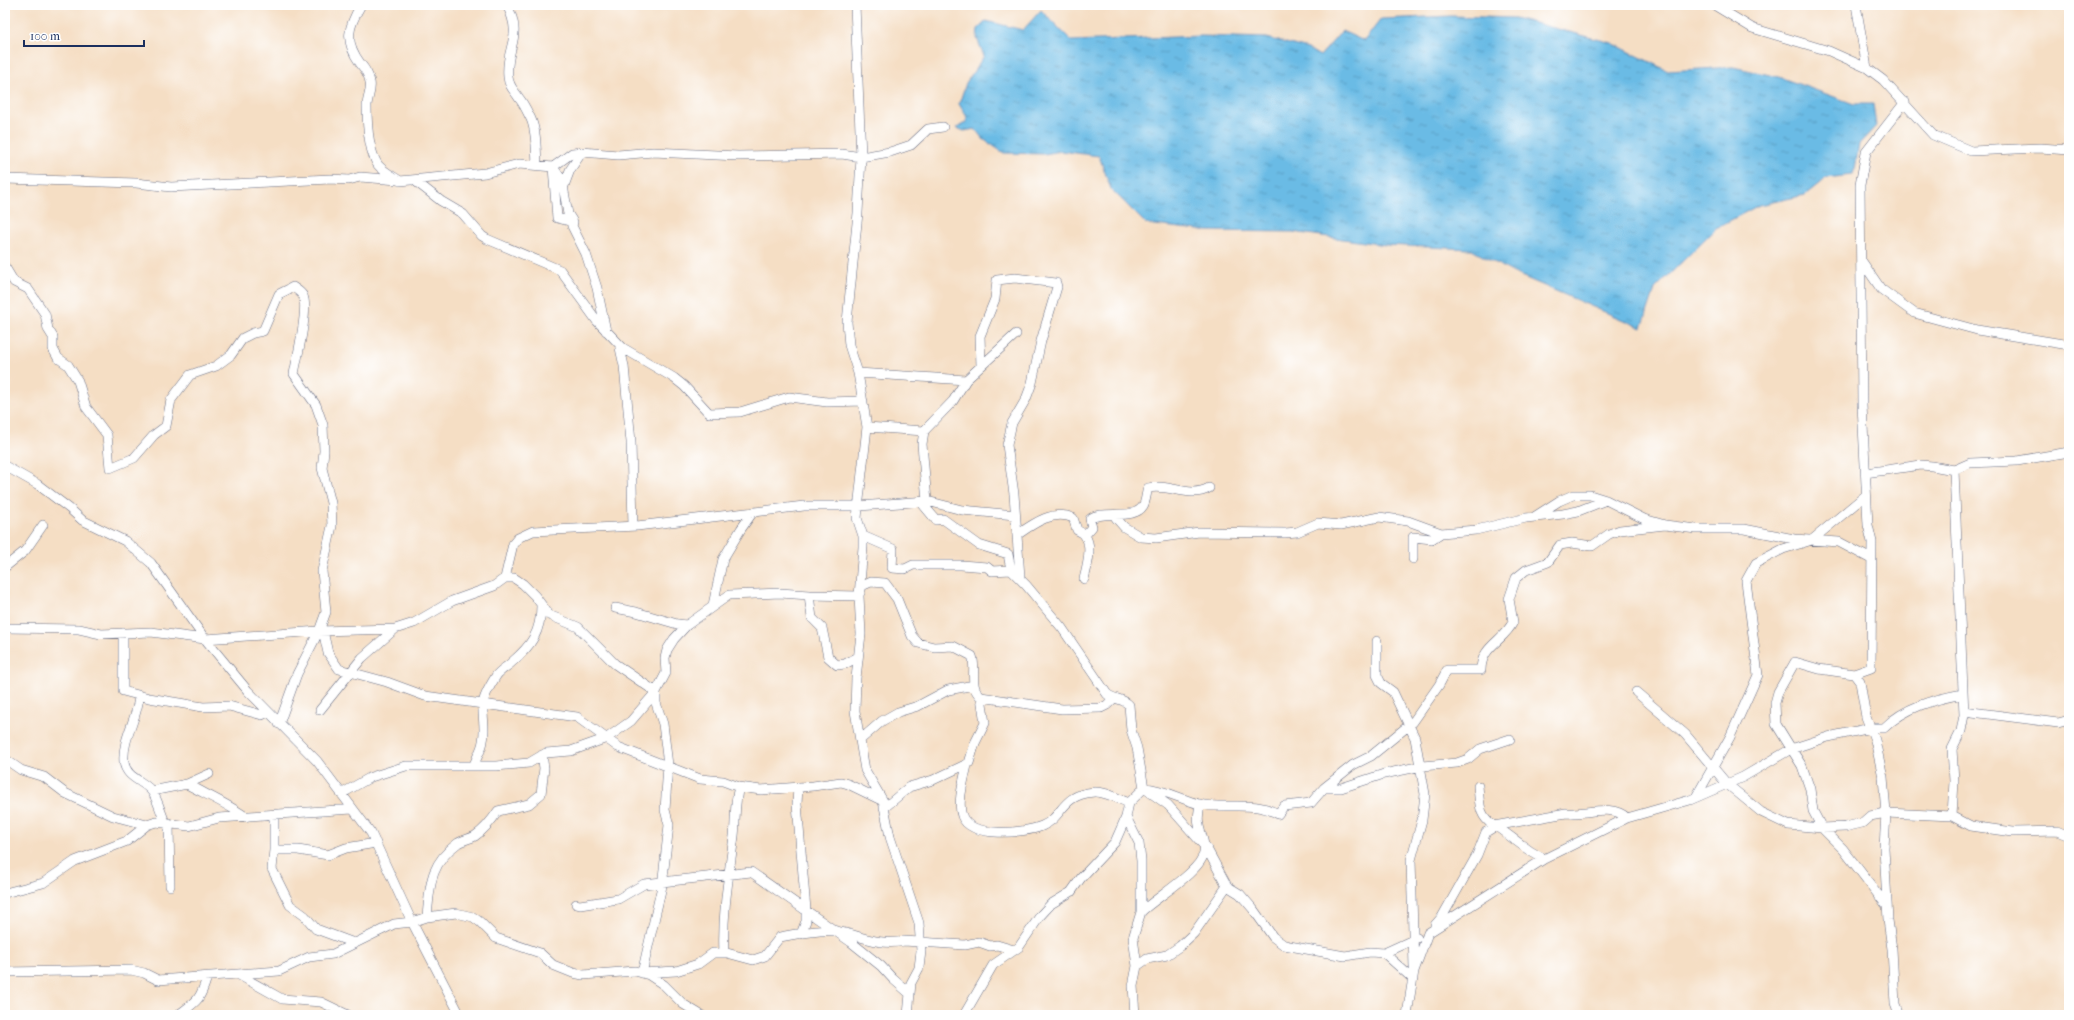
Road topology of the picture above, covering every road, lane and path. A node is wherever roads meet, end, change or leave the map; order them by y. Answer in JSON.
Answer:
{"nodes":[{"id":1,"x":361,"y":5,"type":"edge"},
{"id":2,"x":507,"y":5,"type":"edge"},
{"id":3,"x":855,"y":5,"type":"edge"},
{"id":4,"x":1714,"y":5,"type":"edge"},
{"id":5,"x":1856,"y":5,"type":"edge"},
{"id":6,"x":1867,"y":68,"type":"junction"},
{"id":7,"x":1904,"y":102,"type":"junction"},
{"id":8,"x":943,"y":126,"type":"dead end"},
{"id":9,"x":2069,"y":150,"type":"edge"},
{"id":10,"x":582,"y":152,"type":"junction"},
{"id":11,"x":861,"y":158,"type":"junction"},
{"id":12,"x":537,"y":165,"type":"junction"},
{"id":13,"x":553,"y":167,"type":"junction"},
{"id":14,"x":5,"y":179,"type":"edge"},
{"id":15,"x":399,"y":180,"type":"junction"},
{"id":16,"x":414,"y":180,"type":"junction"},
{"id":17,"x":564,"y":186,"type":"junction"},
{"id":18,"x":573,"y":222,"type":"junction"},
{"id":19,"x":1861,"y":260,"type":"junction"},
{"id":20,"x":5,"y":267,"type":"edge"},
{"id":21,"x":606,"y":332,"type":"junction"},
{"id":22,"x":1016,"y":334,"type":"dead end"},
{"id":23,"x":2069,"y":345,"type":"edge"},
{"id":24,"x":620,"y":348,"type":"dead end"},
{"id":25,"x":981,"y":366,"type":"junction"},
{"id":26,"x":858,"y":372,"type":"junction"},
{"id":27,"x":966,"y":380,"type":"junction"},
{"id":28,"x":863,"y":401,"type":"junction"},
{"id":29,"x":867,"y":427,"type":"junction"},
{"id":30,"x":924,"y":431,"type":"junction"},
{"id":31,"x":2069,"y":452,"type":"edge"},
{"id":32,"x":5,"y":466,"type":"edge"},
{"id":33,"x":1954,"y":470,"type":"junction"},
{"id":34,"x":1865,"y":473,"type":"junction"},
{"id":35,"x":1209,"y":488,"type":"dead end"},
{"id":36,"x":1866,"y":495,"type":"junction"},
{"id":37,"x":1606,"y":500,"type":"junction"},
{"id":38,"x":924,"y":502,"type":"junction"},
{"id":39,"x":859,"y":506,"type":"junction"},
{"id":40,"x":753,"y":512,"type":"junction"},
{"id":41,"x":1015,"y":514,"type":"junction"},
{"id":42,"x":1116,"y":516,"type":"junction"},
{"id":43,"x":1534,"y":517,"type":"junction"},
{"id":44,"x":43,"y":525,"type":"dead end"},
{"id":45,"x":1665,"y":525,"type":"junction"},
{"id":46,"x":634,"y":526,"type":"junction"},
{"id":47,"x":1441,"y":534,"type":"junction"},
{"id":48,"x":1017,"y":535,"type":"junction"},
{"id":49,"x":1085,"y":535,"type":"junction"},
{"id":50,"x":863,"y":536,"type":"junction"},
{"id":51,"x":1812,"y":540,"type":"junction"},
{"id":52,"x":1413,"y":559,"type":"dead end"},
{"id":53,"x":1871,"y":559,"type":"junction"},
{"id":54,"x":5,"y":567,"type":"edge"},
{"id":55,"x":1011,"y":570,"type":"junction"},
{"id":56,"x":505,"y":578,"type":"junction"},
{"id":57,"x":1020,"y":578,"type":"junction"},
{"id":58,"x":1084,"y":579,"type":"dead end"},
{"id":59,"x":809,"y":595,"type":"junction"},
{"id":60,"x":859,"y":597,"type":"junction"},
{"id":61,"x":713,"y":605,"type":"junction"},
{"id":62,"x":542,"y":606,"type":"junction"},
{"id":63,"x":615,"y":608,"type":"dead end"},
{"id":64,"x":687,"y":625,"type":"junction"},
{"id":65,"x":5,"y":628,"type":"edge"},
{"id":66,"x":395,"y":629,"type":"junction"},
{"id":67,"x":321,"y":631,"type":"junction"},
{"id":68,"x":123,"y":633,"type":"junction"},
{"id":69,"x":205,"y":639,"type":"junction"},
{"id":70,"x":1377,"y":641,"type":"dead end"},
{"id":71,"x":858,"y":657,"type":"junction"},
{"id":72,"x":351,"y":671,"type":"junction"},
{"id":73,"x":1854,"y":674,"type":"junction"},
{"id":74,"x":974,"y":685,"type":"junction"},
{"id":75,"x":656,"y":692,"type":"junction"},
{"id":76,"x":1636,"y":692,"type":"dead end"},
{"id":77,"x":1963,"y":694,"type":"junction"},
{"id":78,"x":139,"y":696,"type":"junction"},
{"id":79,"x":980,"y":697,"type":"junction"},
{"id":80,"x":1113,"y":699,"type":"junction"},
{"id":81,"x":483,"y":703,"type":"junction"},
{"id":82,"x":320,"y":710,"type":"dead end"},
{"id":83,"x":1964,"y":711,"type":"junction"},
{"id":84,"x":268,"y":712,"type":"junction"},
{"id":85,"x":2069,"y":720,"type":"edge"},
{"id":86,"x":279,"y":724,"type":"junction"},
{"id":87,"x":1410,"y":724,"type":"junction"},
{"id":88,"x":1871,"y":728,"type":"junction"},
{"id":89,"x":606,"y":738,"type":"junction"},
{"id":90,"x":1510,"y":739,"type":"dead end"},
{"id":91,"x":860,"y":740,"type":"junction"},
{"id":92,"x":1791,"y":749,"type":"junction"},
{"id":93,"x":542,"y":755,"type":"junction"},
{"id":94,"x":5,"y":759,"type":"edge"},
{"id":95,"x":668,"y":765,"type":"junction"},
{"id":96,"x":967,"y":765,"type":"junction"},
{"id":97,"x":474,"y":766,"type":"junction"},
{"id":98,"x":1419,"y":766,"type":"junction"},
{"id":99,"x":1713,"y":768,"type":"junction"},
{"id":100,"x":209,"y":774,"type":"dead end"},
{"id":101,"x":187,"y":784,"type":"junction"},
{"id":102,"x":1727,"y":784,"type":"junction"},
{"id":103,"x":1478,"y":786,"type":"dead end"},
{"id":104,"x":739,"y":787,"type":"junction"},
{"id":105,"x":798,"y":787,"type":"junction"},
{"id":106,"x":1144,"y":788,"type":"junction"},
{"id":107,"x":1324,"y":788,"type":"junction"},
{"id":108,"x":152,"y":792,"type":"junction"},
{"id":109,"x":341,"y":794,"type":"junction"},
{"id":110,"x":1696,"y":797,"type":"junction"},
{"id":111,"x":1128,"y":803,"type":"junction"},
{"id":112,"x":883,"y":804,"type":"junction"},
{"id":113,"x":1200,"y":804,"type":"junction"},
{"id":114,"x":352,"y":809,"type":"junction"},
{"id":115,"x":1886,"y":812,"type":"junction"},
{"id":116,"x":274,"y":816,"type":"junction"},
{"id":117,"x":1952,"y":816,"type":"junction"},
{"id":118,"x":246,"y":817,"type":"junction"},
{"id":119,"x":1126,"y":817,"type":"junction"},
{"id":120,"x":1627,"y":818,"type":"junction"},
{"id":121,"x":167,"y":822,"type":"junction"},
{"id":122,"x":147,"y":825,"type":"junction"},
{"id":123,"x":1496,"y":826,"type":"junction"},
{"id":124,"x":1822,"y":828,"type":"junction"},
{"id":125,"x":2069,"y":836,"type":"edge"},
{"id":126,"x":376,"y":843,"type":"junction"},
{"id":127,"x":1204,"y":845,"type":"junction"},
{"id":128,"x":274,"y":850,"type":"junction"},
{"id":129,"x":1544,"y":859,"type":"junction"},
{"id":130,"x":728,"y":873,"type":"junction"},
{"id":131,"x":662,"y":882,"type":"junction"},
{"id":132,"x":170,"y":886,"type":"dead end"},
{"id":133,"x":1227,"y":886,"type":"junction"},
{"id":134,"x":5,"y":893,"type":"edge"},
{"id":135,"x":576,"y":904,"type":"dead end"},
{"id":136,"x":1887,"y":906,"type":"junction"},
{"id":137,"x":806,"y":910,"type":"junction"},
{"id":138,"x":1141,"y":912,"type":"junction"},
{"id":139,"x":427,"y":917,"type":"junction"},
{"id":140,"x":412,"y":922,"type":"junction"},
{"id":141,"x":835,"y":931,"type":"junction"},
{"id":142,"x":1428,"y":933,"type":"junction"},
{"id":143,"x":801,"y":934,"type":"junction"},
{"id":144,"x":1412,"y":940,"type":"junction"},
{"id":145,"x":920,"y":942,"type":"junction"},
{"id":146,"x":354,"y":943,"type":"junction"},
{"id":147,"x":1014,"y":950,"type":"junction"},
{"id":148,"x":724,"y":953,"type":"junction"},
{"id":149,"x":1384,"y":953,"type":"junction"},
{"id":150,"x":1137,"y":966,"type":"junction"},
{"id":151,"x":5,"y":972,"type":"edge"},
{"id":152,"x":642,"y":973,"type":"junction"},
{"id":153,"x":238,"y":974,"type":"junction"},
{"id":154,"x":1413,"y":975,"type":"junction"},
{"id":155,"x":207,"y":977,"type":"junction"},
{"id":156,"x":909,"y":993,"type":"junction"},
{"id":157,"x":178,"y":1015,"type":"edge"},
{"id":158,"x":348,"y":1015,"type":"edge"},
{"id":159,"x":460,"y":1015,"type":"edge"},
{"id":160,"x":701,"y":1015,"type":"edge"},
{"id":161,"x":908,"y":1015,"type":"edge"},
{"id":162,"x":964,"y":1015,"type":"edge"},
{"id":163,"x":1135,"y":1015,"type":"edge"},
{"id":164,"x":1407,"y":1015,"type":"edge"},
{"id":165,"x":1899,"y":1015,"type":"edge"}],
"edges":[{"from":1,"to":15,"type":"street"},
{"from":2,"to":12,"type":"street"},
{"from":3,"to":11,"type":"street"},
{"from":4,"to":6,"type":"street"},
{"from":5,"to":6,"type":"street"},
{"from":6,"to":7,"type":"street"},
{"from":7,"to":9,"type":"street"},
{"from":7,"to":19,"type":"street"},
{"from":8,"to":11,"type":"street"},
{"from":10,"to":11,"type":"street"},
{"from":10,"to":13,"type":"street"},
{"from":10,"to":17,"type":"street"},
{"from":11,"to":26,"type":"street"},
{"from":12,"to":13,"type":"street"},
{"from":12,"to":16,"type":"street"},
{"from":13,"to":17,"type":"street"},
{"from":13,"to":18,"type":"street"},
{"from":14,"to":15,"type":"street"},
{"from":15,"to":16,"type":"street"},
{"from":16,"to":21,"type":"street"},
{"from":17,"to":18,"type":"street"},
{"from":18,"to":21,"type":"street"},
{"from":19,"to":23,"type":"street"},
{"from":19,"to":34,"type":"street"},
{"from":20,"to":67,"type":"street"},
{"from":21,"to":28,"type":"street"},
{"from":22,"to":25,"type":"street"},
{"from":24,"to":46,"type":"street"},
{"from":25,"to":27,"type":"street"},
{"from":25,"to":41,"type":"street"},
{"from":26,"to":27,"type":"street"},
{"from":26,"to":28,"type":"street"},
{"from":27,"to":30,"type":"street"},
{"from":28,"to":29,"type":"street"},
{"from":29,"to":30,"type":"street"},
{"from":29,"to":39,"type":"street"},
{"from":30,"to":38,"type":"street"},
{"from":31,"to":33,"type":"street"},
{"from":32,"to":69,"type":"street"},
{"from":33,"to":34,"type":"street"},
{"from":33,"to":77,"type":"street"},
{"from":34,"to":36,"type":"street"},
{"from":35,"to":42,"type":"street"},
{"from":36,"to":51,"type":"street"},
{"from":36,"to":53,"type":"street"},
{"from":37,"to":43,"type":"street"},
{"from":37,"to":43,"type":"street"},
{"from":37,"to":45,"type":"street"},
{"from":38,"to":39,"type":"street"},
{"from":38,"to":41,"type":"street"},
{"from":38,"to":55,"type":"street"},
{"from":39,"to":40,"type":"street"},
{"from":39,"to":50,"type":"street"},
{"from":40,"to":46,"type":"street"},
{"from":40,"to":61,"type":"street"},
{"from":41,"to":48,"type":"street"},
{"from":42,"to":47,"type":"street"},
{"from":42,"to":49,"type":"street"},
{"from":43,"to":47,"type":"street"},
{"from":44,"to":54,"type":"street"},
{"from":45,"to":51,"type":"street"},
{"from":45,"to":87,"type":"street"},
{"from":46,"to":56,"type":"street"},
{"from":47,"to":52,"type":"street"},
{"from":48,"to":49,"type":"street"},
{"from":48,"to":57,"type":"street"},
{"from":49,"to":58,"type":"street"},
{"from":50,"to":55,"type":"street"},
{"from":50,"to":60,"type":"street"},
{"from":51,"to":53,"type":"street"},
{"from":51,"to":99,"type":"street"},
{"from":53,"to":73,"type":"street"},
{"from":55,"to":57,"type":"street"},
{"from":56,"to":62,"type":"street"},
{"from":56,"to":66,"type":"street"},
{"from":57,"to":80,"type":"street"},
{"from":59,"to":60,"type":"street"},
{"from":59,"to":61,"type":"street"},
{"from":59,"to":71,"type":"street"},
{"from":60,"to":71,"type":"street"},
{"from":60,"to":74,"type":"street"},
{"from":61,"to":64,"type":"street"},
{"from":62,"to":75,"type":"street"},
{"from":62,"to":81,"type":"street"},
{"from":63,"to":64,"type":"street"},
{"from":64,"to":75,"type":"street"},
{"from":65,"to":68,"type":"street"},
{"from":66,"to":67,"type":"street"},
{"from":66,"to":72,"type":"street"},
{"from":67,"to":69,"type":"street"},
{"from":67,"to":72,"type":"street"},
{"from":67,"to":86,"type":"street"},
{"from":68,"to":69,"type":"street"},
{"from":68,"to":78,"type":"street"},
{"from":69,"to":84,"type":"street"},
{"from":70,"to":87,"type":"street"},
{"from":71,"to":91,"type":"street"},
{"from":72,"to":81,"type":"street"},
{"from":72,"to":82,"type":"street"},
{"from":73,"to":88,"type":"street"},
{"from":73,"to":92,"type":"street"},
{"from":74,"to":79,"type":"street"},
{"from":74,"to":91,"type":"street"},
{"from":75,"to":89,"type":"street"},
{"from":75,"to":95,"type":"street"},
{"from":76,"to":99,"type":"street"},
{"from":77,"to":83,"type":"street"},
{"from":77,"to":88,"type":"street"},
{"from":78,"to":84,"type":"street"},
{"from":78,"to":108,"type":"street"},
{"from":79,"to":80,"type":"street"},
{"from":79,"to":96,"type":"street"},
{"from":80,"to":106,"type":"street"},
{"from":81,"to":89,"type":"street"},
{"from":81,"to":97,"type":"street"},
{"from":83,"to":85,"type":"street"},
{"from":83,"to":117,"type":"street"},
{"from":84,"to":86,"type":"street"},
{"from":86,"to":109,"type":"street"},
{"from":87,"to":98,"type":"street"},
{"from":87,"to":107,"type":"street"},
{"from":88,"to":92,"type":"street"},
{"from":88,"to":115,"type":"street"},
{"from":89,"to":93,"type":"street"},
{"from":89,"to":95,"type":"street"},
{"from":90,"to":98,"type":"street"},
{"from":91,"to":112,"type":"street"},
{"from":92,"to":102,"type":"street"},
{"from":92,"to":124,"type":"street"},
{"from":93,"to":97,"type":"street"},
{"from":93,"to":139,"type":"street"},
{"from":94,"to":122,"type":"street"},
{"from":95,"to":104,"type":"street"},
{"from":95,"to":131,"type":"street"},
{"from":96,"to":111,"type":"street"},
{"from":96,"to":112,"type":"street"},
{"from":97,"to":109,"type":"street"},
{"from":98,"to":107,"type":"street"},
{"from":98,"to":144,"type":"street"},
{"from":99,"to":102,"type":"street"},
{"from":99,"to":110,"type":"street"},
{"from":100,"to":101,"type":"street"},
{"from":101,"to":108,"type":"street"},
{"from":101,"to":118,"type":"street"},
{"from":102,"to":110,"type":"street"},
{"from":102,"to":124,"type":"street"},
{"from":103,"to":123,"type":"street"},
{"from":104,"to":105,"type":"street"},
{"from":104,"to":130,"type":"street"},
{"from":105,"to":112,"type":"street"},
{"from":105,"to":137,"type":"street"},
{"from":106,"to":111,"type":"street"},
{"from":106,"to":113,"type":"street"},
{"from":106,"to":127,"type":"street"},
{"from":107,"to":113,"type":"street"},
{"from":108,"to":121,"type":"street"},
{"from":109,"to":114,"type":"street"},
{"from":110,"to":120,"type":"street"},
{"from":111,"to":119,"type":"street"},
{"from":112,"to":145,"type":"street"},
{"from":113,"to":127,"type":"street"},
{"from":114,"to":116,"type":"street"},
{"from":114,"to":126,"type":"street"},
{"from":115,"to":117,"type":"street"},
{"from":115,"to":124,"type":"street"},
{"from":115,"to":136,"type":"street"},
{"from":116,"to":118,"type":"street"},
{"from":116,"to":128,"type":"street"},
{"from":117,"to":125,"type":"street"},
{"from":118,"to":121,"type":"street"},
{"from":119,"to":138,"type":"street"},
{"from":119,"to":147,"type":"street"},
{"from":120,"to":123,"type":"street"},
{"from":120,"to":129,"type":"street"},
{"from":121,"to":122,"type":"street"},
{"from":121,"to":132,"type":"street"},
{"from":122,"to":134,"type":"street"},
{"from":123,"to":129,"type":"street"},
{"from":123,"to":142,"type":"street"},
{"from":124,"to":136,"type":"street"},
{"from":126,"to":128,"type":"street"},
{"from":126,"to":140,"type":"street"},
{"from":127,"to":133,"type":"street"},
{"from":127,"to":138,"type":"street"},
{"from":128,"to":146,"type":"street"},
{"from":129,"to":142,"type":"street"},
{"from":130,"to":131,"type":"street"},
{"from":130,"to":137,"type":"street"},
{"from":130,"to":148,"type":"street"},
{"from":131,"to":135,"type":"street"},
{"from":131,"to":152,"type":"street"},
{"from":133,"to":149,"type":"street"},
{"from":133,"to":150,"type":"street"},
{"from":136,"to":165,"type":"street"},
{"from":137,"to":141,"type":"street"},
{"from":137,"to":143,"type":"street"},
{"from":138,"to":150,"type":"street"},
{"from":139,"to":140,"type":"street"},
{"from":139,"to":152,"type":"street"},
{"from":140,"to":146,"type":"street"},
{"from":140,"to":159,"type":"street"},
{"from":141,"to":143,"type":"street"},
{"from":141,"to":145,"type":"street"},
{"from":141,"to":156,"type":"street"},
{"from":142,"to":144,"type":"street"},
{"from":142,"to":154,"type":"street"},
{"from":143,"to":148,"type":"street"},
{"from":144,"to":149,"type":"street"},
{"from":144,"to":154,"type":"street"},
{"from":145,"to":147,"type":"street"},
{"from":145,"to":156,"type":"street"},
{"from":146,"to":153,"type":"street"},
{"from":147,"to":162,"type":"street"},
{"from":148,"to":152,"type":"street"},
{"from":149,"to":154,"type":"street"},
{"from":150,"to":163,"type":"street"},
{"from":151,"to":155,"type":"street"},
{"from":152,"to":160,"type":"street"},
{"from":153,"to":155,"type":"street"},
{"from":153,"to":158,"type":"street"},
{"from":154,"to":164,"type":"street"},
{"from":155,"to":157,"type":"street"},
{"from":156,"to":161,"type":"street"}]}
